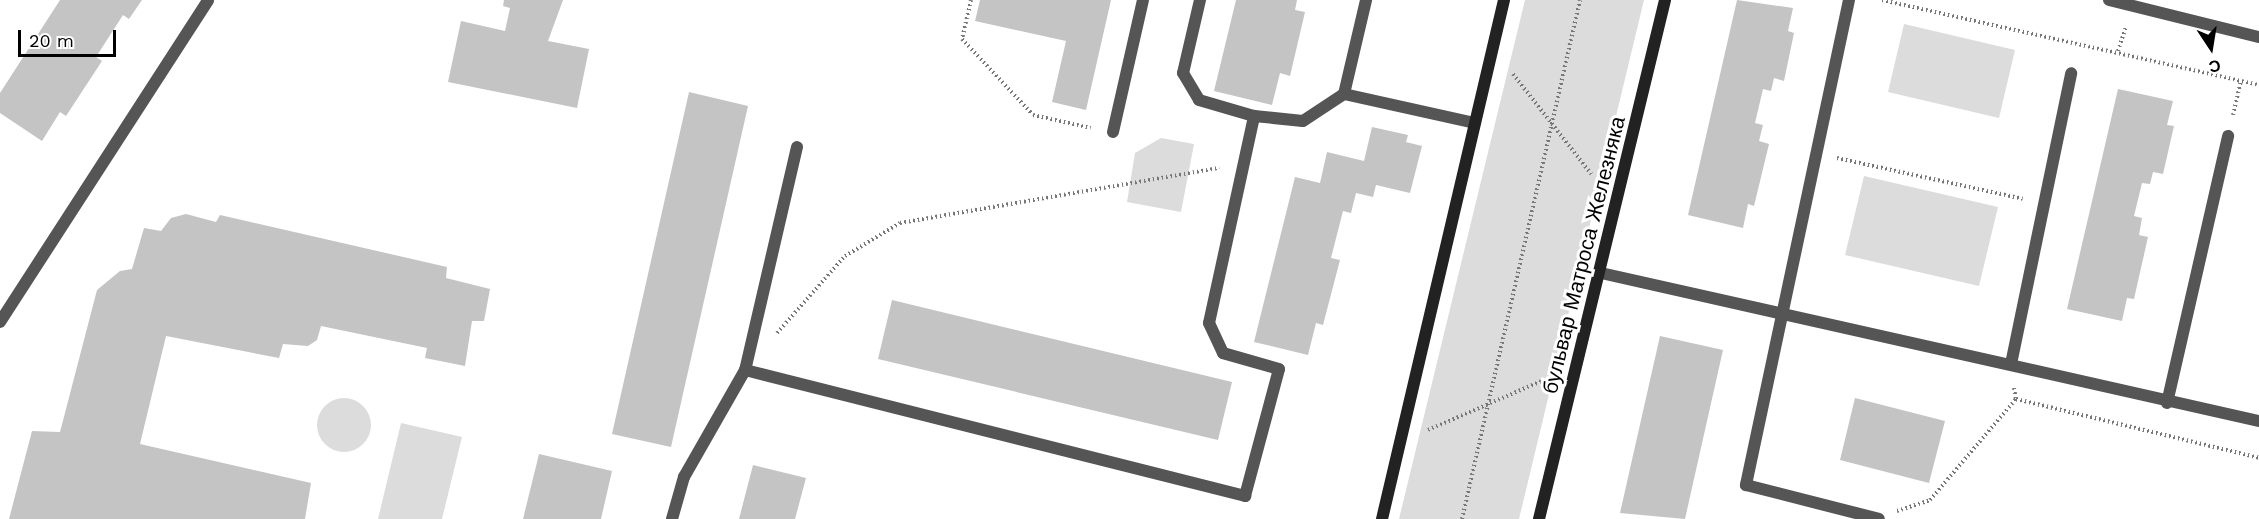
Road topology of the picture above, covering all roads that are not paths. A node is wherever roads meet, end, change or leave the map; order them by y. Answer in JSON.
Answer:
{"nodes":[{"id":1,"x":208,"y":0,"type":"edge"},
{"id":2,"x":1143,"y":0,"type":"edge"},
{"id":3,"x":1200,"y":0,"type":"edge"},
{"id":4,"x":1366,"y":0,"type":"edge"},
{"id":5,"x":1504,"y":0,"type":"edge"},
{"id":6,"x":1665,"y":0,"type":"edge"},
{"id":7,"x":1849,"y":0,"type":"edge"},
{"id":8,"x":2109,"y":0,"type":"edge"},
{"id":9,"x":2259,"y":38,"type":"edge"},
{"id":10,"x":2071,"y":73,"type":"dead end"},
{"id":11,"x":1344,"y":94,"type":"junction"},
{"id":12,"x":1254,"y":116,"type":"junction"},
{"id":13,"x":1475,"y":123,"type":"junction"},
{"id":14,"x":1113,"y":132,"type":"road end"},
{"id":15,"x":2228,"y":136,"type":"road end"},
{"id":16,"x":797,"y":147,"type":"dead end"},
{"id":17,"x":1601,"y":273,"type":"junction"},
{"id":18,"x":0,"y":296,"type":"edge"},
{"id":19,"x":12,"y":304,"type":"junction"},
{"id":20,"x":1781,"y":312,"type":"junction"},
{"id":21,"x":0,"y":322,"type":"edge"},
{"id":22,"x":2011,"y":364,"type":"junction"},
{"id":23,"x":745,"y":370,"type":"junction"},
{"id":24,"x":2167,"y":403,"type":"junction"},
{"id":25,"x":2259,"y":421,"type":"edge"},
{"id":26,"x":1880,"y":518,"type":"edge"},
{"id":27,"x":672,"y":519,"type":"edge"},
{"id":28,"x":1382,"y":519,"type":"edge"},
{"id":29,"x":1539,"y":519,"type":"edge"}],
"edges":[{"from":1,"to":19,"type":"lane"},
{"from":2,"to":14,"type":"lane"},
{"from":3,"to":12,"type":"lane"},
{"from":4,"to":11,"type":"lane"},
{"from":5,"to":13,"type":"street"},
{"from":6,"to":17,"type":"street","name":"бульвар Матроса Железняка"},
{"from":7,"to":20,"type":"lane"},
{"from":8,"to":9,"type":"lane"},
{"from":10,"to":22,"type":"lane"},
{"from":11,"to":12,"type":"lane"},
{"from":11,"to":13,"type":"lane"},
{"from":12,"to":23,"type":"lane"},
{"from":13,"to":28,"type":"street"},
{"from":15,"to":24,"type":"lane"},
{"from":16,"to":23,"type":"lane"},
{"from":17,"to":20,"type":"lane"},
{"from":17,"to":29,"type":"street","name":"бульвар Матроса Железняка"},
{"from":18,"to":19,"type":"lane"},
{"from":19,"to":21,"type":"lane"},
{"from":20,"to":22,"type":"lane"},
{"from":20,"to":26,"type":"lane"},
{"from":22,"to":24,"type":"lane"},
{"from":23,"to":27,"type":"lane"},
{"from":24,"to":25,"type":"lane"}]}
